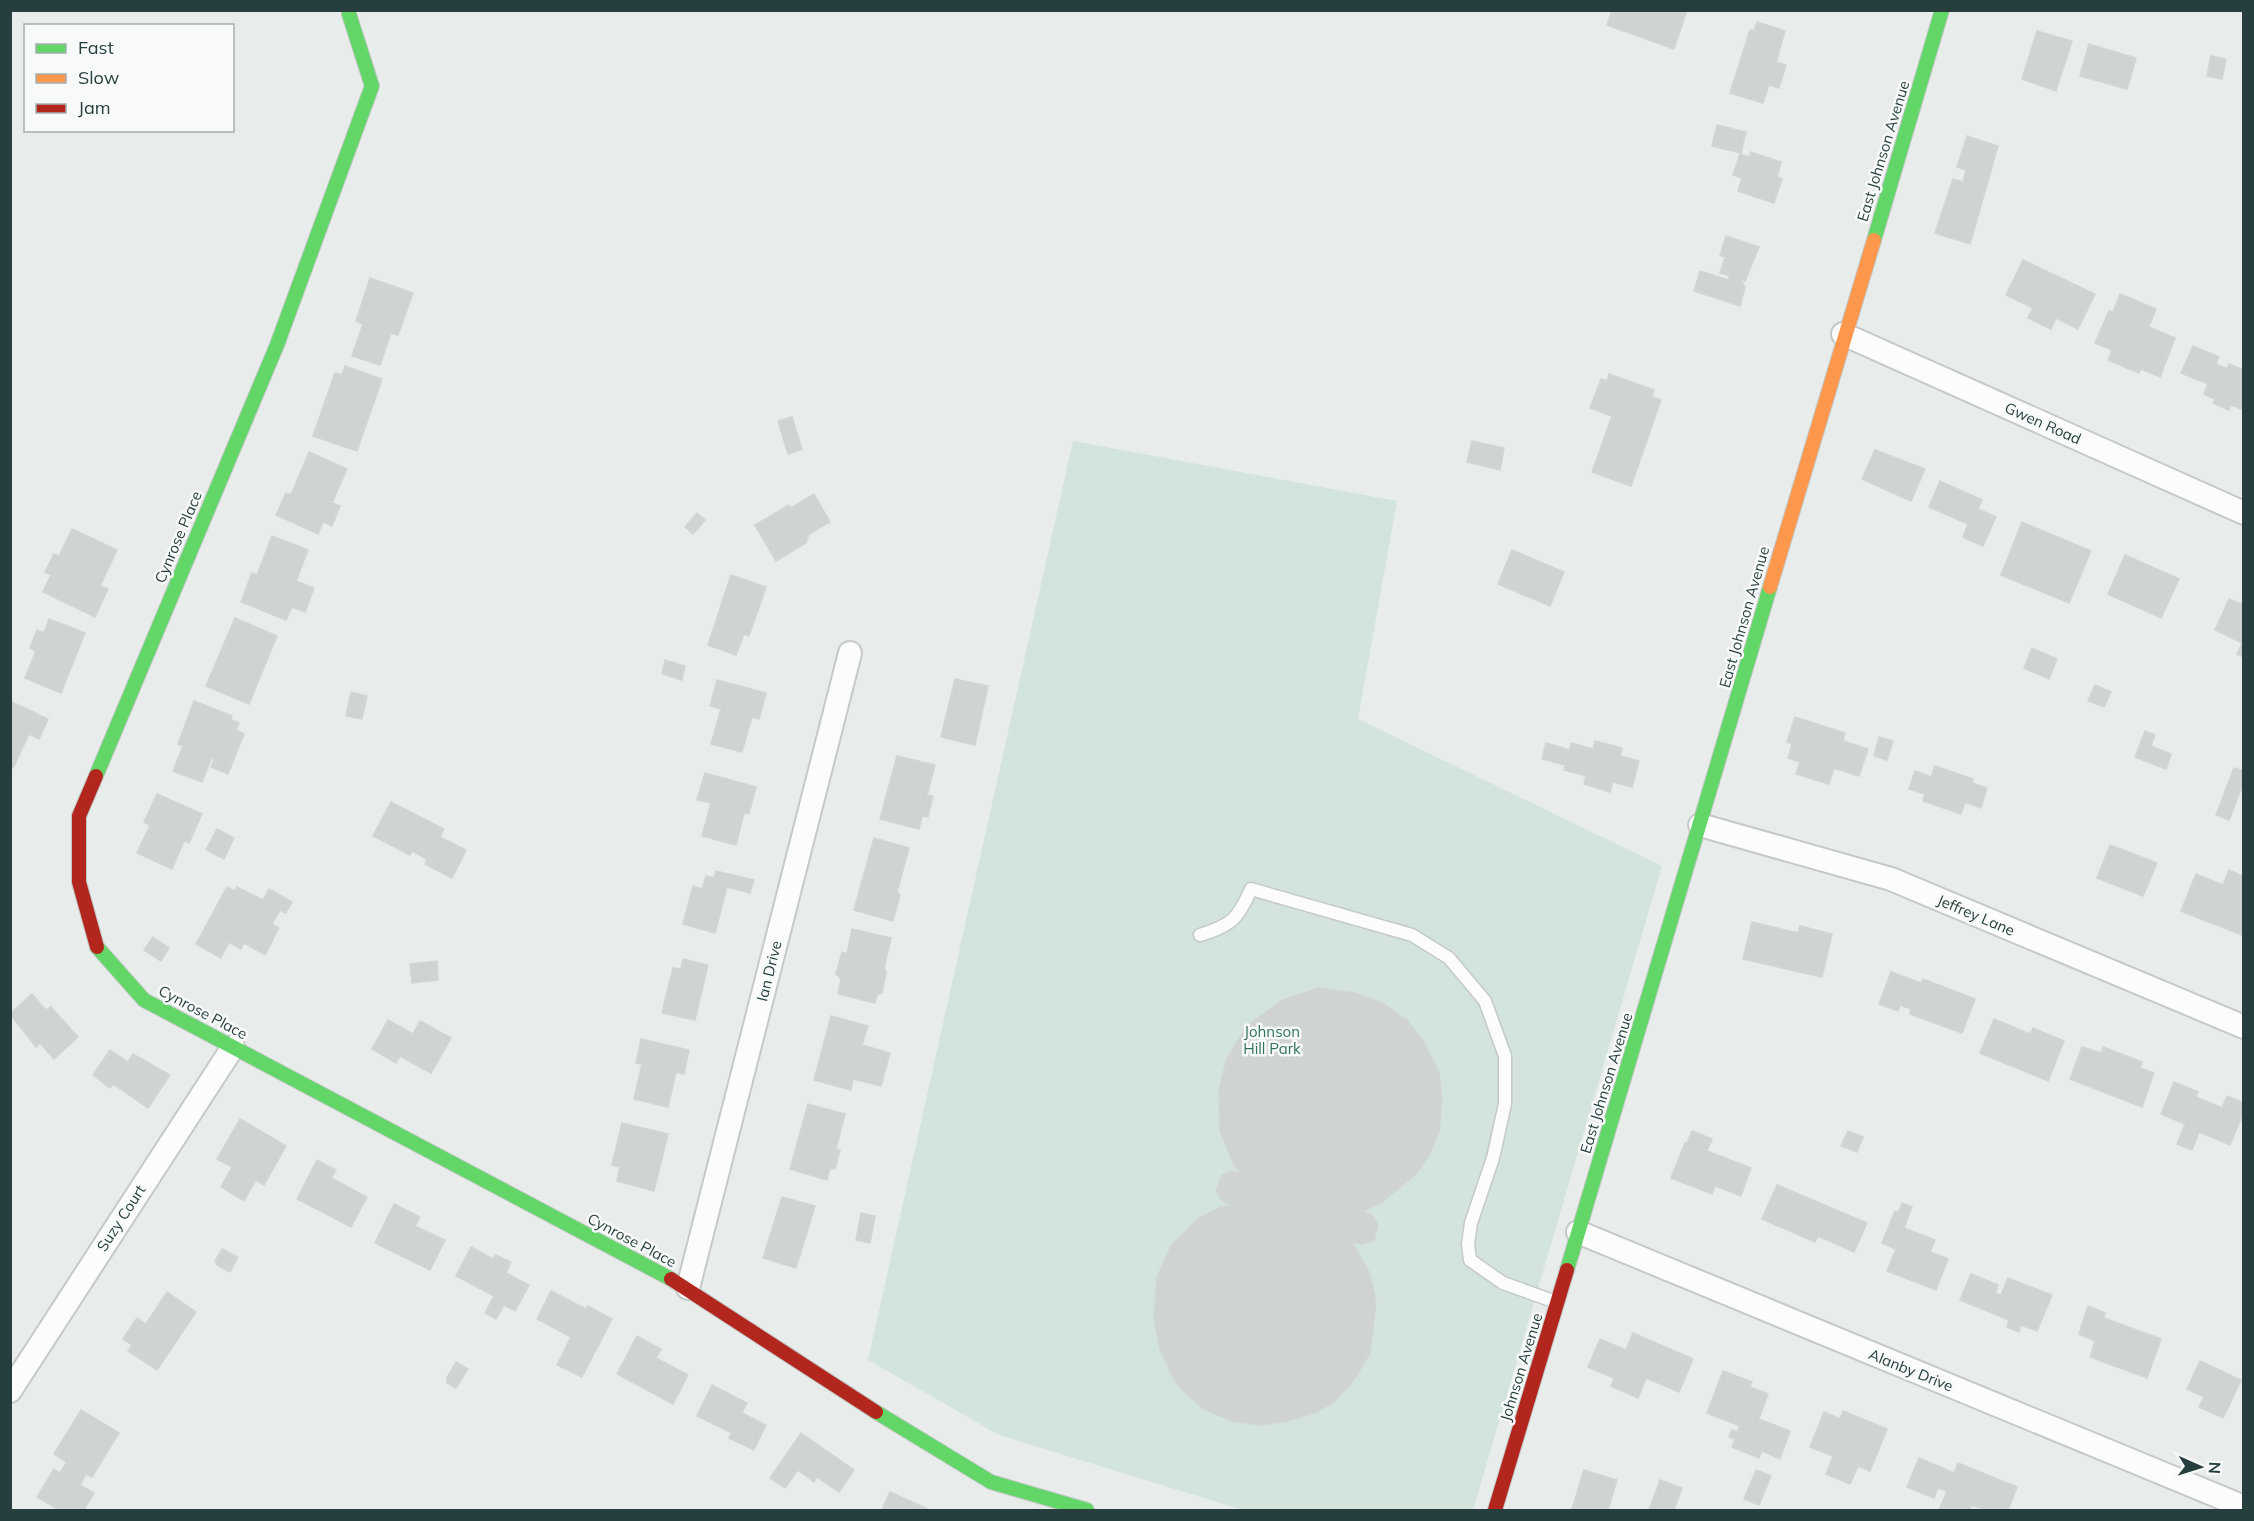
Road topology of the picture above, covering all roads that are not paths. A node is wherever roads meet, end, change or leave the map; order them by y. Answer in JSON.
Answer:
{"nodes":[{"id":1,"x":1942,"y":10,"type":"edge"},
{"id":2,"x":349,"y":14,"type":"dead end"},
{"id":3,"x":1844,"y":334,"type":"junction"},
{"id":4,"x":2244,"y":513,"type":"edge"},
{"id":5,"x":850,"y":653,"type":"dead end"},
{"id":6,"x":1700,"y":825,"type":"junction"},
{"id":7,"x":1200,"y":935,"type":"dead end"},
{"id":8,"x":2244,"y":1027,"type":"edge"},
{"id":9,"x":233,"y":1047,"type":"junction"},
{"id":10,"x":1578,"y":1232,"type":"junction"},
{"id":11,"x":688,"y":1288,"type":"junction"},
{"id":12,"x":1557,"y":1302,"type":"junction"},
{"id":13,"x":10,"y":1391,"type":"edge"},
{"id":14,"x":2244,"y":1507,"type":"edge"},
{"id":15,"x":1087,"y":1510,"type":"edge"},
{"id":16,"x":1495,"y":1510,"type":"edge"}],
"edges":[{"from":1,"to":3,"type":"street","name":"East Johnson Avenue"},
{"from":2,"to":9,"type":"street","name":"Cynrose Place"},
{"from":3,"to":4,"type":"street","name":"Gwen Road"},
{"from":3,"to":6,"type":"street","name":"East Johnson Avenue"},
{"from":5,"to":11,"type":"street","name":"Ian Drive"},
{"from":6,"to":8,"type":"street","name":"Jeffrey Lane"},
{"from":6,"to":10,"type":"street","name":"East Johnson Avenue"},
{"from":7,"to":12,"type":"lane"},
{"from":9,"to":11,"type":"street","name":"Cynrose Place"},
{"from":9,"to":13,"type":"street","name":"Suzy Court"},
{"from":10,"to":12,"type":"street","name":"Johnson Avenue"},
{"from":10,"to":14,"type":"street","name":"Alanby Drive"},
{"from":11,"to":15,"type":"street","name":"Cynrose Place"},
{"from":12,"to":16,"type":"street","name":"Johnson Avenue"}]}
